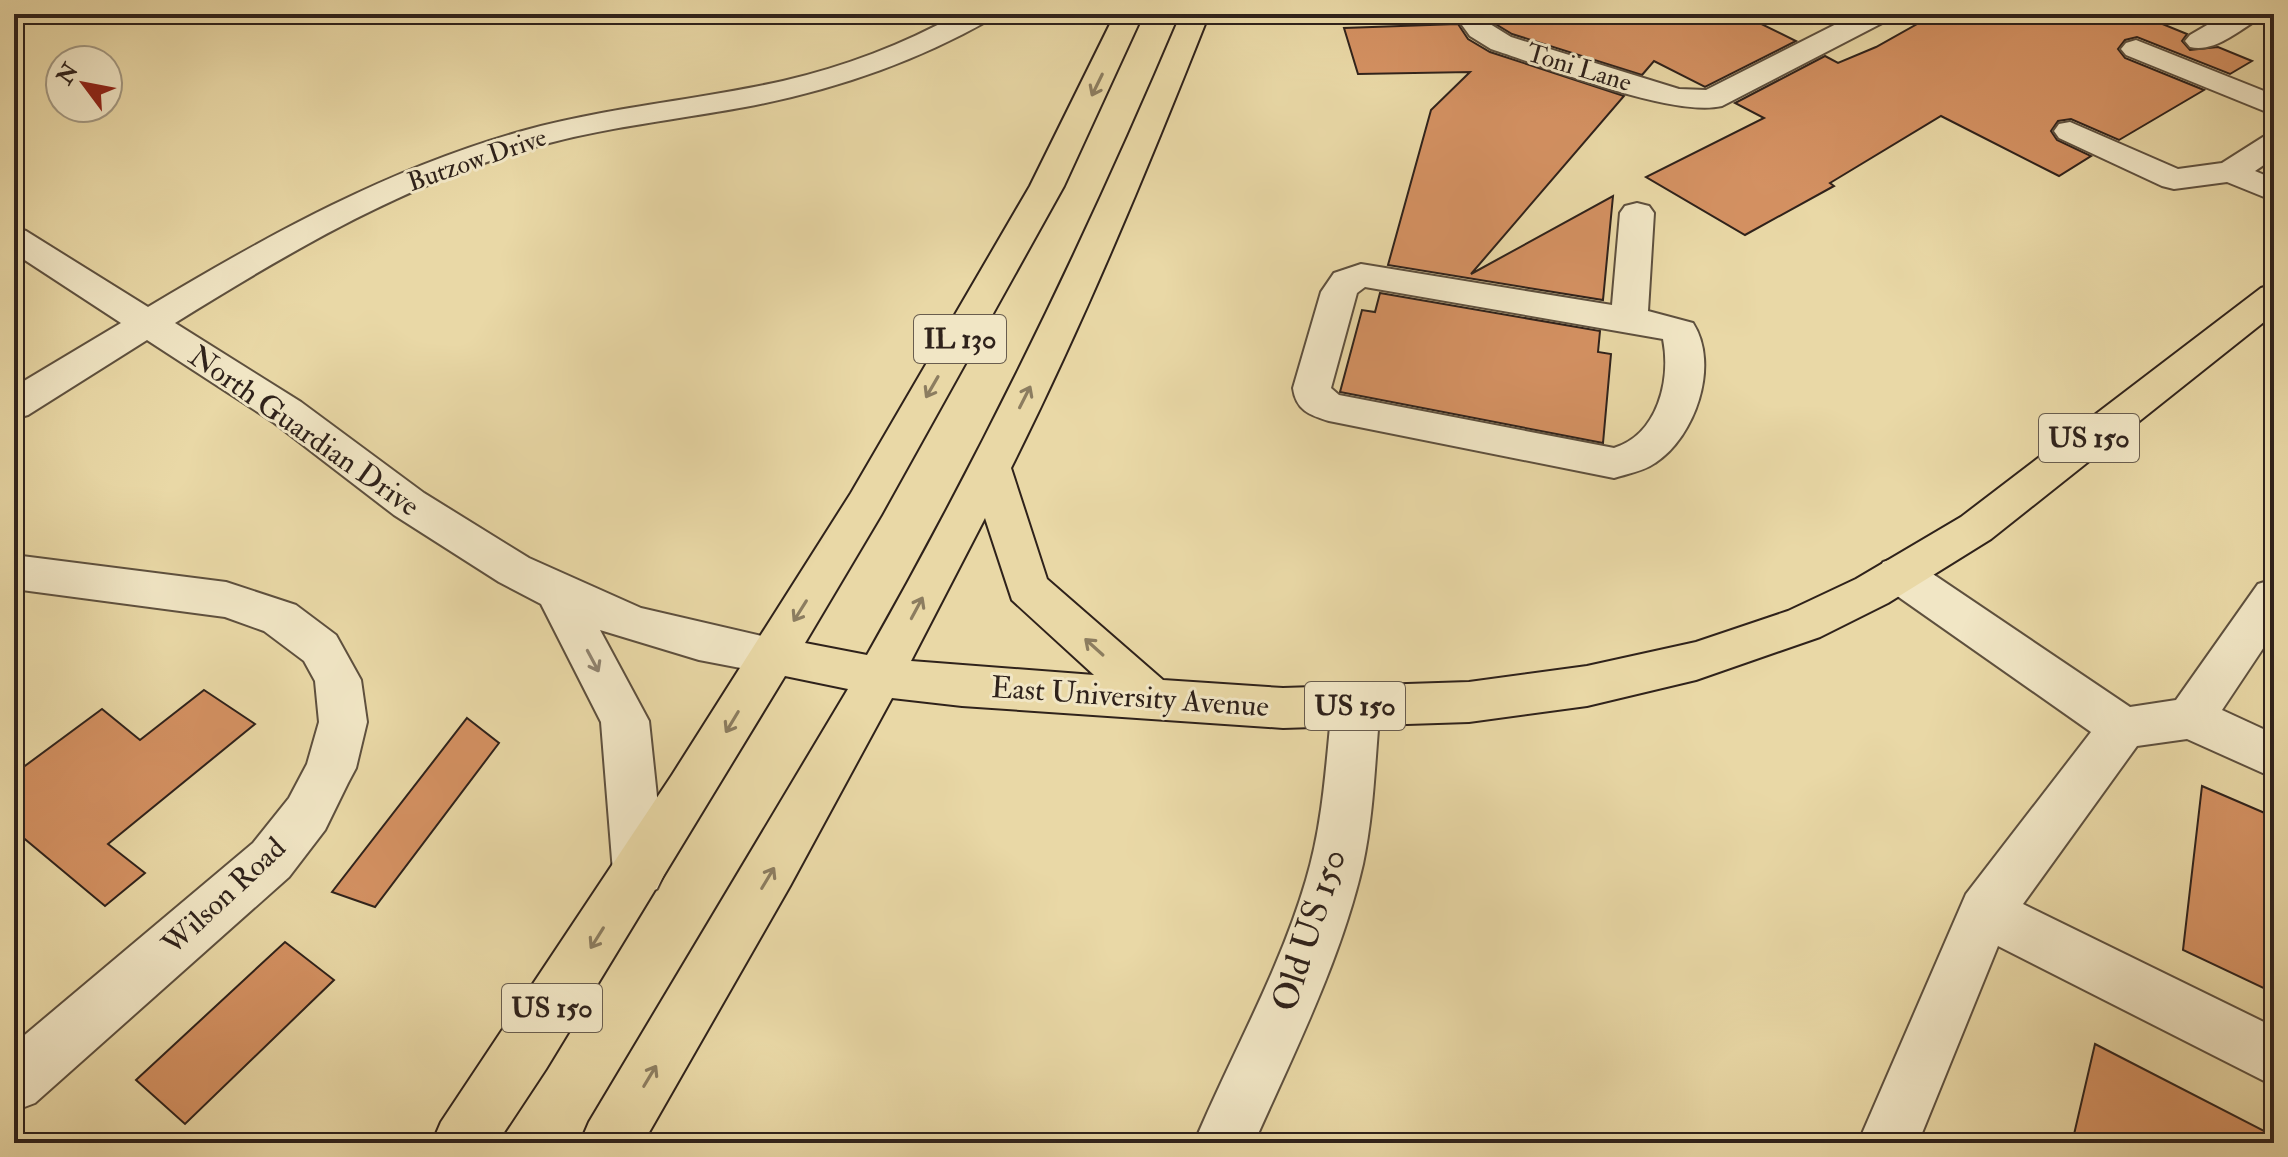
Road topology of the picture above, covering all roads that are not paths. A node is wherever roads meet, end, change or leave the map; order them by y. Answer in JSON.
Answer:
{"nodes":[{"id":1,"x":979,"y":14,"type":"edge"},
{"id":2,"x":1129,"y":14,"type":"edge"},
{"id":3,"x":1195,"y":14,"type":"edge"},
{"id":4,"x":1468,"y":14,"type":"edge"},
{"id":5,"x":1878,"y":14,"type":"edge"},
{"id":6,"x":2247,"y":14,"type":"edge"},
{"id":7,"x":2200,"y":41,"type":"dead end"},
{"id":8,"x":2136,"y":49,"type":"dead end"},
{"id":9,"x":2274,"y":106,"type":"edge"},
{"id":10,"x":2070,"y":131,"type":"dead end"},
{"id":11,"x":2274,"y":144,"type":"edge"},
{"id":12,"x":2231,"y":172,"type":"junction"},
{"id":13,"x":2274,"y":191,"type":"edge"},
{"id":14,"x":1637,"y":213,"type":"dead end"},
{"id":15,"x":14,"y":238,"type":"edge"},
{"id":16,"x":2274,"y":296,"type":"edge"},
{"id":17,"x":1629,"y":319,"type":"junction"},
{"id":18,"x":149,"y":325,"type":"junction"},
{"id":19,"x":14,"y":405,"type":"edge"},
{"id":20,"x":990,"y":467,"type":"junction"},
{"id":21,"x":14,"y":572,"type":"edge"},
{"id":22,"x":1899,"y":574,"type":"junction"},
{"id":23,"x":557,"y":592,"type":"junction"},
{"id":24,"x":2274,"y":596,"type":"edge"},
{"id":25,"x":772,"y":655,"type":"junction"},
{"id":26,"x":881,"y":677,"type":"junction"},
{"id":27,"x":1152,"y":699,"type":"junction"},
{"id":28,"x":1356,"y":706,"type":"junction"},
{"id":29,"x":2190,"y":718,"type":"junction"},
{"id":30,"x":2123,"y":728,"type":"junction"},
{"id":31,"x":2274,"y":757,"type":"edge"},
{"id":32,"x":639,"y":872,"type":"junction"},
{"id":33,"x":1985,"y":912,"type":"junction"},
{"id":34,"x":2274,"y":1057,"type":"edge"},
{"id":35,"x":14,"y":1082,"type":"edge"},
{"id":36,"x":462,"y":1143,"type":"edge"},
{"id":37,"x":610,"y":1143,"type":"edge"},
{"id":38,"x":1224,"y":1143,"type":"edge"},
{"id":39,"x":1888,"y":1143,"type":"edge"}],
"edges":[{"from":1,"to":18,"type":"street","name":"Butzow Drive"},
{"from":2,"to":25,"type":"main road","number":"IL 130","one_way":true},
{"from":20,"to":3,"type":"main road","number":"IL 130","one_way":true},
{"from":4,"to":5,"type":"street","name":"Toni Lane"},
{"from":6,"to":7,"type":"street"},
{"from":8,"to":9,"type":"street"},
{"from":10,"to":12,"type":"street"},
{"from":11,"to":12,"type":"street"},
{"from":12,"to":13,"type":"street"},
{"from":14,"to":17,"type":"street"},
{"from":15,"to":18,"type":"street","name":"North Guardian Drive"},
{"from":16,"to":22,"type":"main road","name":"East University Avenue","number":"US 150"},
{"from":17,"to":17,"type":"street"},
{"from":18,"to":19,"type":"street","name":"Butzow Drive"},
{"from":18,"to":23,"type":"street","name":"North Guardian Drive"},
{"from":26,"to":20,"type":"main road","one_way":true},
{"from":27,"to":20,"type":"main road","one_way":true},
{"from":21,"to":35,"type":"street","name":"Wilson Road"},
{"from":22,"to":28,"type":"main road","name":"East University Avenue","number":"US 150"},
{"from":22,"to":30,"type":"street"},
{"from":23,"to":25,"type":"street","name":"North Guardian Drive"},
{"from":23,"to":32,"type":"street","one_way":true},
{"from":24,"to":29,"type":"street"},
{"from":25,"to":26,"type":"main road","name":"East University Avenue","number":"US 150"},
{"from":25,"to":32,"type":"main road","number":"US 150","one_way":true},
{"from":26,"to":27,"type":"main road","name":"East University Avenue","number":"US 150"},
{"from":37,"to":26,"type":"main road","one_way":true},
{"from":27,"to":28,"type":"main road","name":"East University Avenue","number":"US 150"},
{"from":28,"to":38,"type":"street","name":"Old US 150"},
{"from":29,"to":30,"type":"street"},
{"from":29,"to":31,"type":"street"},
{"from":30,"to":33,"type":"street"},
{"from":32,"to":36,"type":"main road","number":"US 150","one_way":true},
{"from":33,"to":34,"type":"street"},
{"from":33,"to":39,"type":"street"}]}
